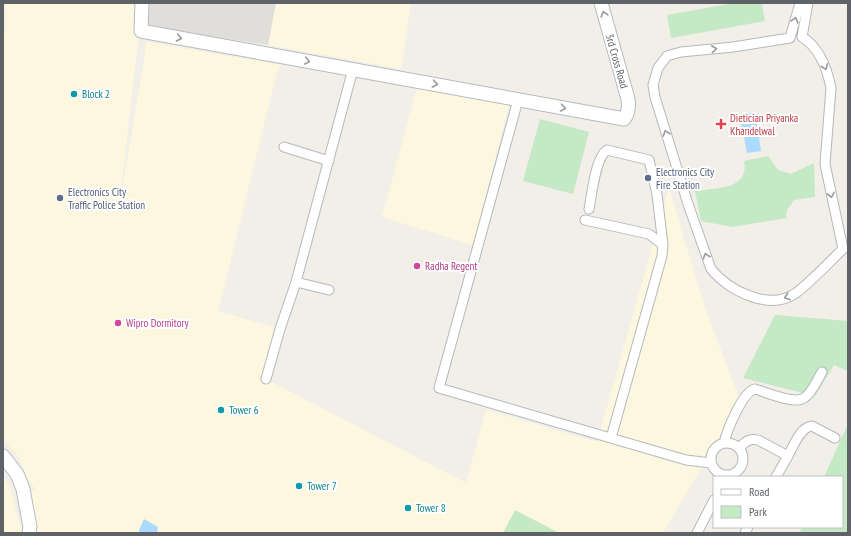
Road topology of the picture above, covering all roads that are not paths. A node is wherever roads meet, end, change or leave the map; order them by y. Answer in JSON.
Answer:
{"nodes":[{"id":1,"x":142,"y":3,"type":"edge"},
{"id":2,"x":601,"y":3,"type":"edge"},
{"id":3,"x":800,"y":3,"type":"edge"},
{"id":4,"x":808,"y":3,"type":"edge"},
{"id":5,"x":353,"y":69,"type":"junction"},
{"id":6,"x":518,"y":100,"type":"junction"},
{"id":7,"x":284,"y":146,"type":"dead end"},
{"id":8,"x":329,"y":161,"type":"junction"},
{"id":9,"x":588,"y":209,"type":"dead end"},
{"id":10,"x":585,"y":220,"type":"dead end"},
{"id":11,"x":663,"y":245,"type":"junction"},
{"id":12,"x":296,"y":282,"type":"junction"},
{"id":13,"x":329,"y":290,"type":"dead end"},
{"id":14,"x":822,"y":372,"type":"dead end"},
{"id":15,"x":266,"y":379,"type":"dead end"},
{"id":16,"x":611,"y":438,"type":"junction"},
{"id":17,"x":835,"y":438,"type":"dead end"},
{"id":18,"x":724,"y":443,"type":"junction"},
{"id":19,"x":739,"y":448,"type":"junction"},
{"id":20,"x":3,"y":456,"type":"edge"},
{"id":21,"x":788,"y":456,"type":"junction"},
{"id":22,"x":711,"y":463,"type":"junction"},
{"id":23,"x":726,"y":476,"type":"edge"},
{"id":24,"x":777,"y":476,"type":"edge"},
{"id":25,"x":713,"y":502,"type":"edge"},
{"id":26,"x":31,"y":531,"type":"edge"},
{"id":27,"x":697,"y":533,"type":"edge"}],
"edges":[{"from":1,"to":5,"type":"street","one_way":true},
{"from":6,"to":2,"type":"street","name":"3rd Cross Road","one_way":true},
{"from":4,"to":3,"type":"street","one_way":true},
{"from":5,"to":6,"type":"street","one_way":true},
{"from":5,"to":8,"type":"street"},
{"from":6,"to":16,"type":"street"},
{"from":7,"to":8,"type":"street"},
{"from":8,"to":12,"type":"street"},
{"from":9,"to":11,"type":"street"},
{"from":10,"to":11,"type":"street"},
{"from":11,"to":16,"type":"street"},
{"from":12,"to":13,"type":"street"},
{"from":12,"to":15,"type":"street"},
{"from":14,"to":18,"type":"street"},
{"from":16,"to":22,"type":"street"},
{"from":17,"to":21,"type":"street"},
{"from":18,"to":19,"type":"street"},
{"from":18,"to":22,"type":"street"},
{"from":19,"to":21,"type":"street"},
{"from":19,"to":23,"type":"street"},
{"from":20,"to":26,"type":"street"},
{"from":21,"to":24,"type":"street"},
{"from":22,"to":23,"type":"street"},
{"from":25,"to":27,"type":"street"}]}
